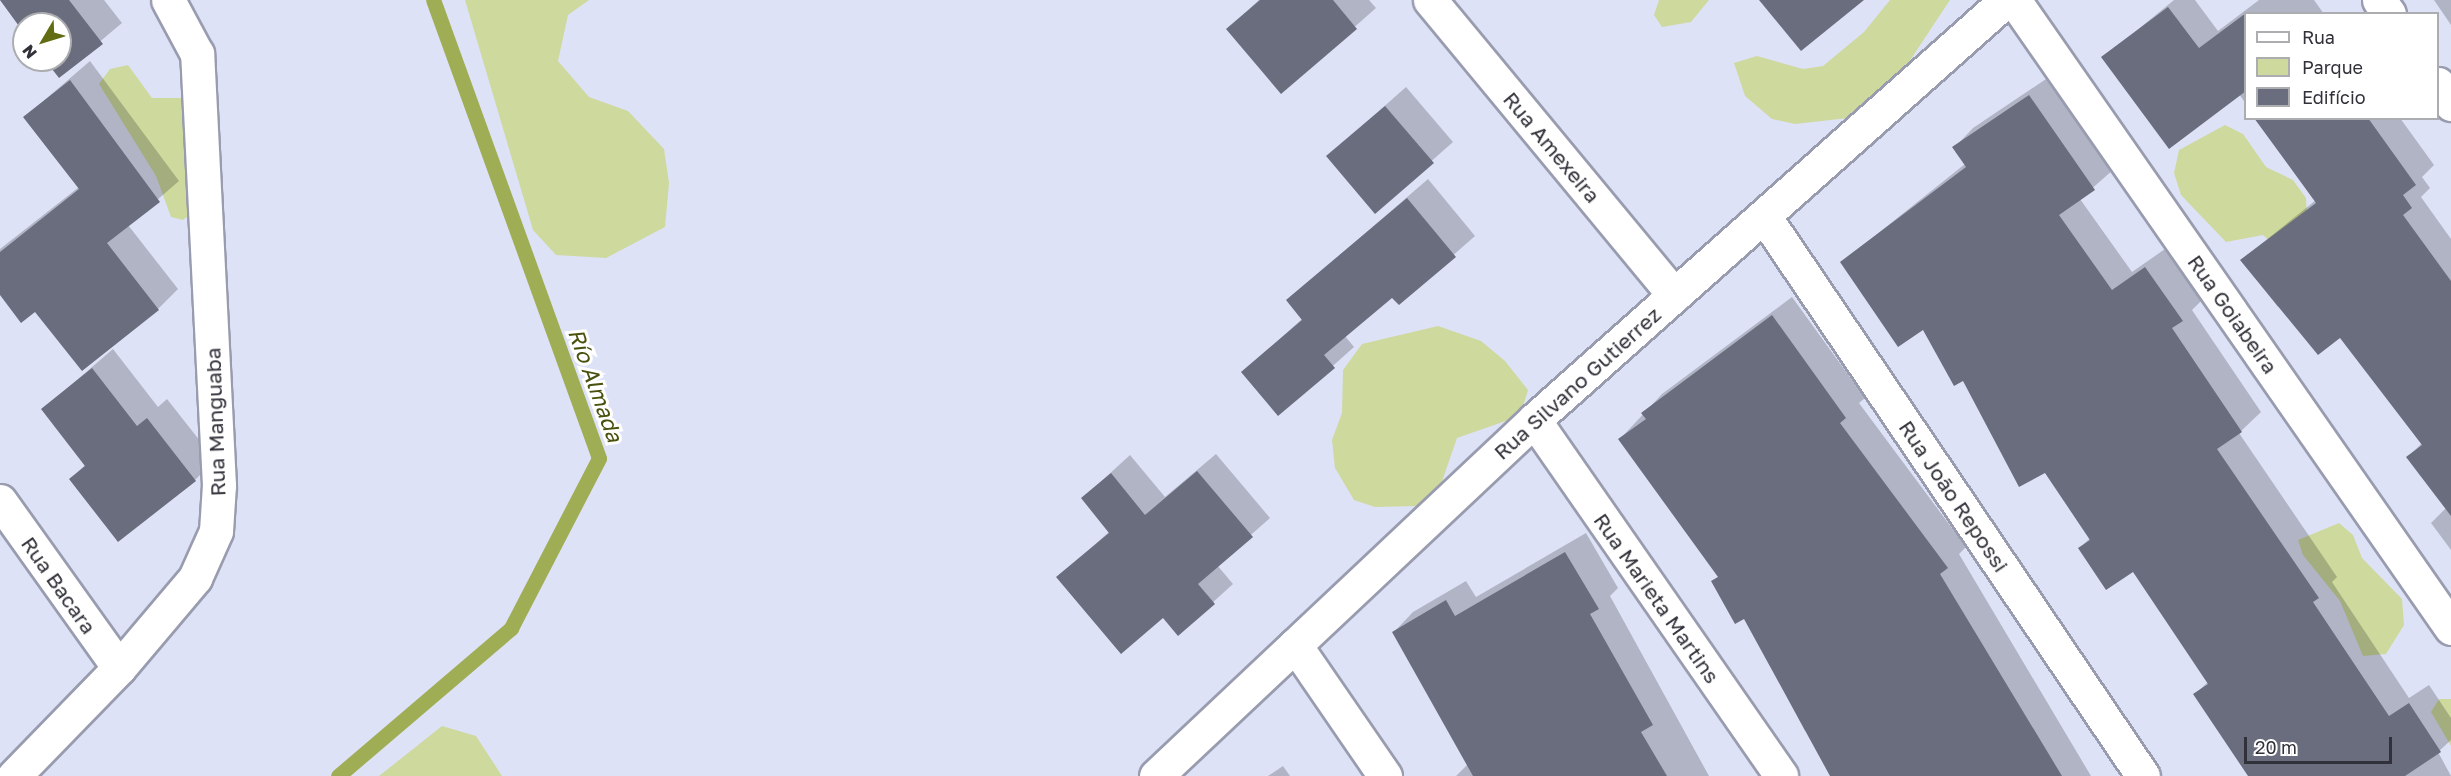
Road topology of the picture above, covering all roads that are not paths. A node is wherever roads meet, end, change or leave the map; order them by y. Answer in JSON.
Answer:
{"nodes":[{"id":1,"x":168,"y":0,"type":"edge"},
{"id":2,"x":1430,"y":0,"type":"edge"},
{"id":3,"x":2006,"y":0,"type":"edge"},
{"id":4,"x":2014,"y":0,"type":"edge"},
{"id":5,"x":2439,"y":86,"type":"edge"},
{"id":6,"x":2451,"y":104,"type":"edge"},
{"id":7,"x":1764,"y":216,"type":"junction"},
{"id":8,"x":1674,"y":295,"type":"junction"},
{"id":9,"x":1534,"y":420,"type":"junction"},
{"id":10,"x":0,"y":501,"type":"edge"},
{"id":11,"x":2451,"y":628,"type":"edge"},
{"id":12,"x":1295,"y":645,"type":"junction"},
{"id":13,"x":119,"y":668,"type":"junction"},
{"id":14,"x":14,"y":776,"type":"edge"},
{"id":15,"x":1156,"y":776,"type":"edge"},
{"id":16,"x":1385,"y":776,"type":"edge"},
{"id":17,"x":1781,"y":776,"type":"edge"},
{"id":18,"x":2143,"y":776,"type":"edge"}],
"edges":[{"from":1,"to":13,"type":"street","name":"Rua Manguaba"},
{"from":2,"to":8,"type":"street","name":"Rua Amexeira"},
{"from":3,"to":7,"type":"street","name":"Rua Silvano Gutierrez"},
{"from":4,"to":11,"type":"street","name":"Rua Goiabeira"},
{"from":5,"to":6,"type":"street"},
{"from":7,"to":8,"type":"street","name":"Rua Silvano Gutierrez"},
{"from":7,"to":18,"type":"street","name":"Rua João Repossi"},
{"from":8,"to":9,"type":"street","name":"Rua Silvano Gutierrez"},
{"from":9,"to":12,"type":"street","name":"Rua Silvano Gutierrez"},
{"from":9,"to":17,"type":"street","name":"Rua Marieta Martins"},
{"from":10,"to":13,"type":"street","name":"Rua Bacara"},
{"from":12,"to":15,"type":"street","name":"Rua Silvano Gutierrez"},
{"from":12,"to":16,"type":"street"},
{"from":13,"to":14,"type":"street","name":"Rua Manguaba"}]}
